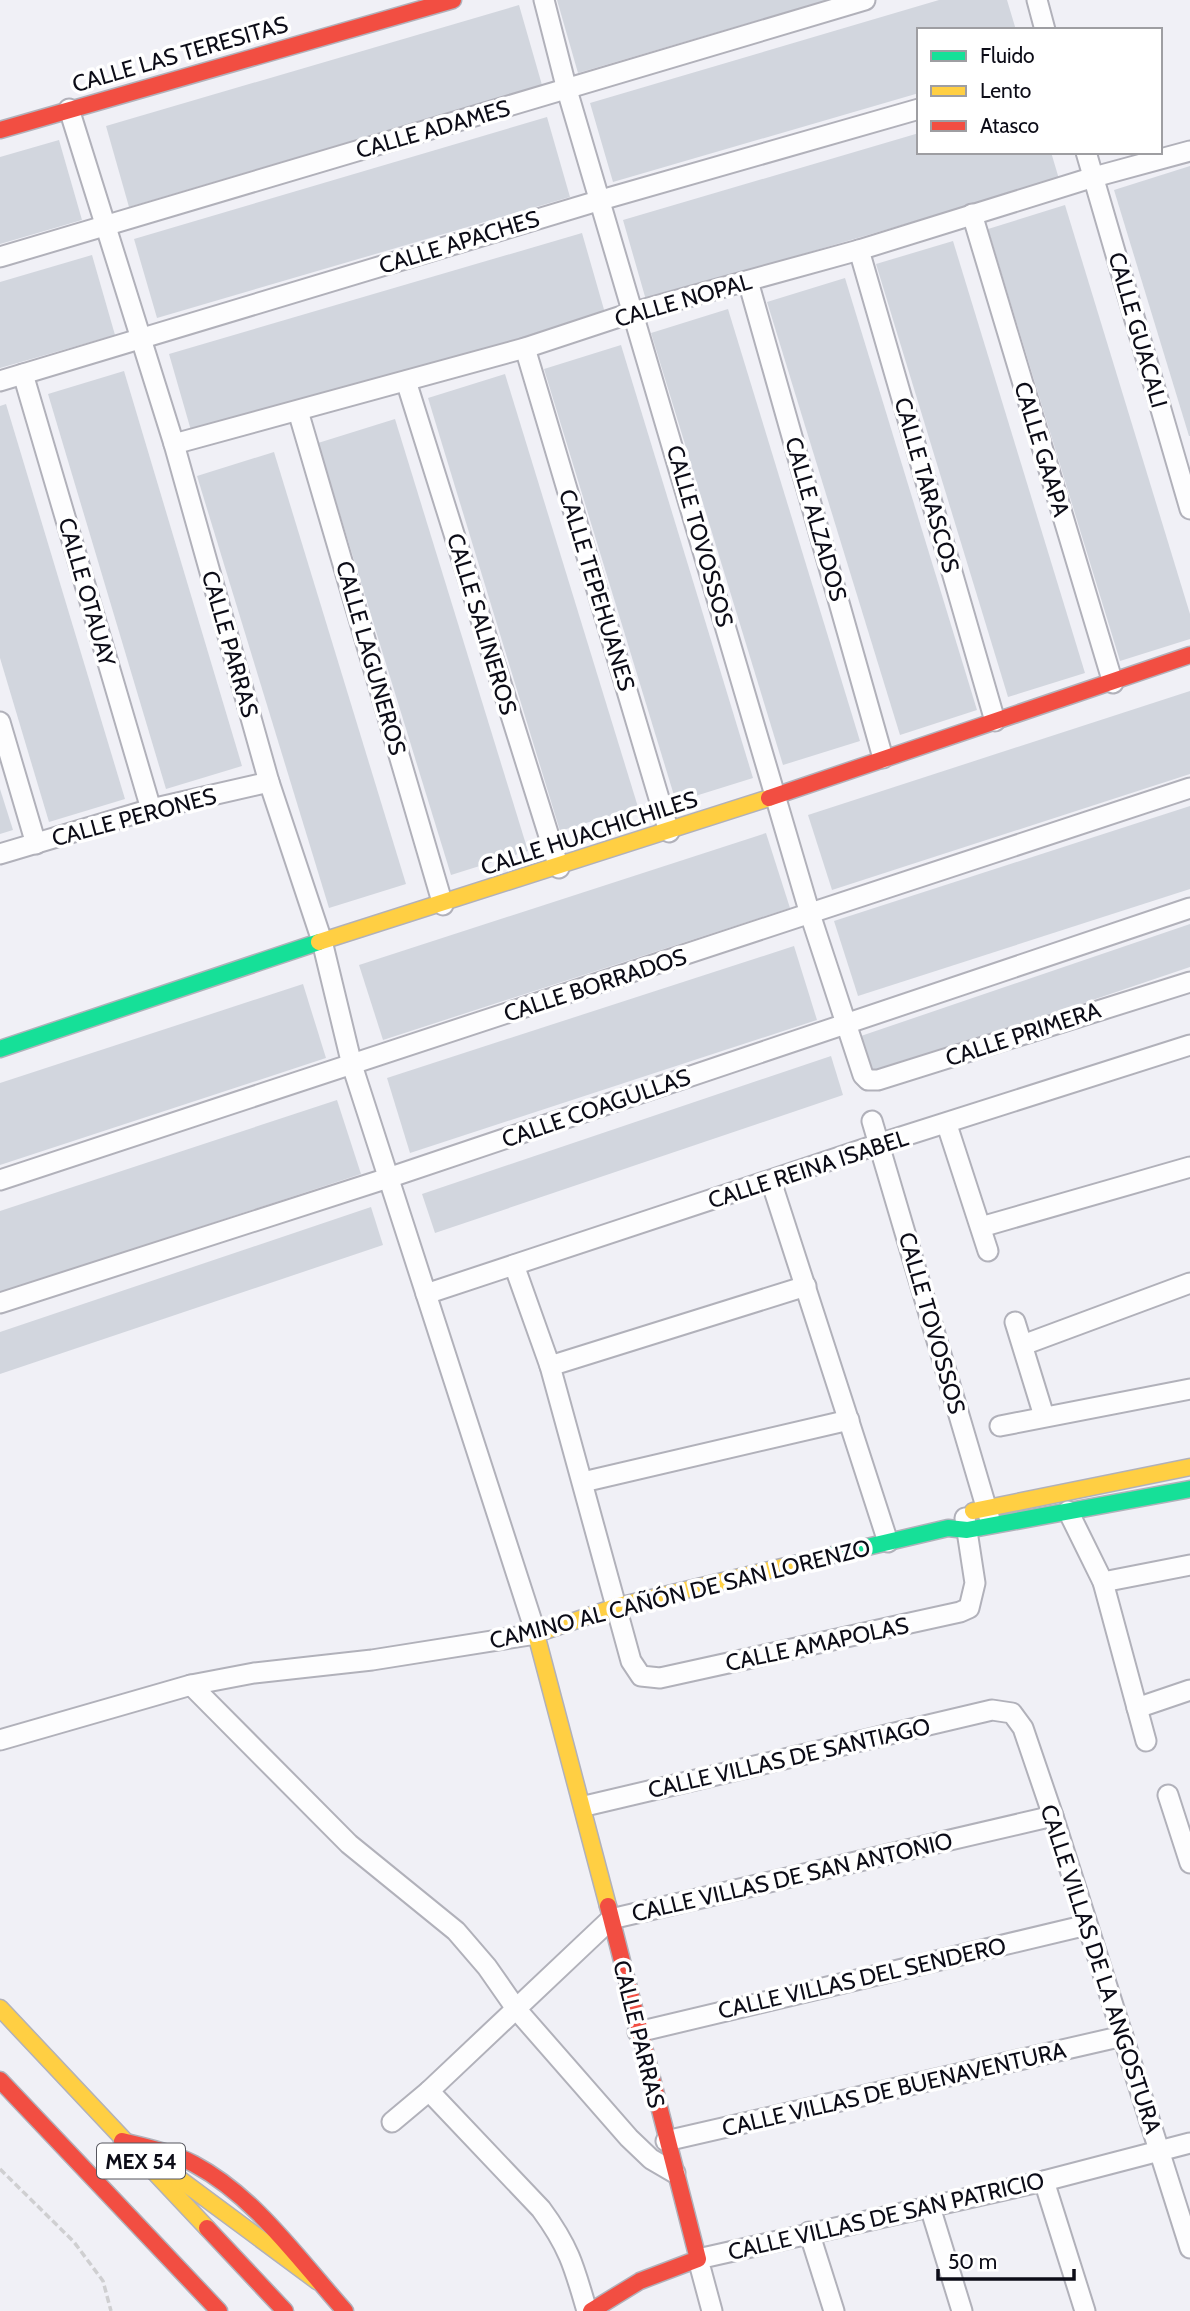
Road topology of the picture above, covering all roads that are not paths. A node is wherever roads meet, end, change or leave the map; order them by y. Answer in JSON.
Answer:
{"nodes":[{"id":1,"x":453,"y":0,"type":"edge"},
{"id":2,"x":544,"y":0,"type":"edge"},
{"id":3,"x":865,"y":0,"type":"edge"},
{"id":4,"x":1037,"y":0,"type":"edge"},
{"id":5,"x":1044,"y":28,"type":"edge"},
{"id":6,"x":567,"y":90,"type":"junction"},
{"id":7,"x":69,"y":109,"type":"junction"},
{"id":8,"x":917,"y":110,"type":"edge"},
{"id":9,"x":0,"y":130,"type":"edge"},
{"id":10,"x":1190,"y":150,"type":"edge"},
{"id":11,"x":1087,"y":154,"type":"edge"},
{"id":12,"x":1094,"y":177,"type":"junction"},
{"id":13,"x":600,"y":200,"type":"junction"},
{"id":14,"x":972,"y":214,"type":"junction"},
{"id":15,"x":105,"y":224,"type":"junction"},
{"id":16,"x":859,"y":250,"type":"junction"},
{"id":17,"x":0,"y":257,"type":"edge"},
{"id":18,"x":748,"y":281,"type":"junction"},
{"id":19,"x":634,"y":312,"type":"junction"},
{"id":20,"x":140,"y":337,"type":"junction"},
{"id":21,"x":525,"y":348,"type":"junction"},
{"id":22,"x":23,"y":374,"type":"junction"},
{"id":23,"x":0,"y":381,"type":"edge"},
{"id":24,"x":406,"y":381,"type":"junction"},
{"id":25,"x":298,"y":411,"type":"junction"},
{"id":26,"x":174,"y":444,"type":"junction"},
{"id":27,"x":1190,"y":509,"type":"edge"},
{"id":28,"x":1190,"y":655,"type":"edge"},
{"id":29,"x":1113,"y":683,"type":"junction"},
{"id":30,"x":995,"y":721,"type":"junction"},
{"id":31,"x":0,"y":722,"type":"edge"},
{"id":32,"x":883,"y":758,"type":"junction"},
{"id":33,"x":269,"y":782,"type":"junction"},
{"id":34,"x":1190,"y":788,"type":"edge"},
{"id":35,"x":775,"y":794,"type":"junction"},
{"id":36,"x":151,"y":809,"type":"junction"},
{"id":37,"x":669,"y":832,"type":"junction"},
{"id":38,"x":36,"y":844,"type":"junction"},
{"id":39,"x":0,"y":854,"type":"edge"},
{"id":40,"x":559,"y":868,"type":"junction"},
{"id":41,"x":443,"y":905,"type":"junction"},
{"id":42,"x":1190,"y":908,"type":"edge"},
{"id":43,"x":810,"y":914,"type":"junction"},
{"id":44,"x":322,"y":941,"type":"junction"},
{"id":45,"x":1190,"y":982,"type":"edge"},
{"id":46,"x":845,"y":1023,"type":"junction"},
{"id":47,"x":1190,"y":1045,"type":"edge"},
{"id":48,"x":0,"y":1049,"type":"edge"},
{"id":49,"x":352,"y":1065,"type":"junction"},
{"id":50,"x":861,"y":1070,"type":"joint"},
{"id":51,"x":872,"y":1121,"type":"dead end"},
{"id":52,"x":947,"y":1125,"type":"junction"},
{"id":53,"x":879,"y":1144,"type":"junction"},
{"id":54,"x":1190,"y":1167,"type":"edge"},
{"id":55,"x":388,"y":1178,"type":"junction"},
{"id":56,"x":0,"y":1180,"type":"edge"},
{"id":57,"x":771,"y":1181,"type":"junction"},
{"id":58,"x":981,"y":1227,"type":"junction"},
{"id":59,"x":988,"y":1251,"type":"dead end"},
{"id":60,"x":514,"y":1265,"type":"junction"},
{"id":61,"x":1190,"y":1283,"type":"edge"},
{"id":62,"x":806,"y":1286,"type":"junction"},
{"id":63,"x":426,"y":1294,"type":"junction"},
{"id":64,"x":0,"y":1303,"type":"edge"},
{"id":65,"x":1015,"y":1322,"type":"dead end"},
{"id":66,"x":1023,"y":1345,"type":"junction"},
{"id":67,"x":550,"y":1366,"type":"junction"},
{"id":68,"x":1190,"y":1389,"type":"edge"},
{"id":69,"x":1044,"y":1416,"type":"junction"},
{"id":70,"x":849,"y":1420,"type":"junction"},
{"id":71,"x":1000,"y":1426,"type":"dead end"},
{"id":72,"x":1190,"y":1467,"type":"edge"},
{"id":73,"x":583,"y":1482,"type":"junction"},
{"id":74,"x":1190,"y":1489,"type":"edge"},
{"id":75,"x":1068,"y":1511,"type":"junction"},
{"id":76,"x":989,"y":1516,"type":"junction"},
{"id":77,"x":960,"y":1524,"type":"junction"},
{"id":78,"x":888,"y":1542,"type":"junction"},
{"id":79,"x":1190,"y":1565,"type":"edge"},
{"id":80,"x":1103,"y":1582,"type":"junction"},
{"id":81,"x":618,"y":1606,"type":"junction"},
{"id":82,"x":536,"y":1634,"type":"junction"},
{"id":83,"x":191,"y":1685,"type":"junction"},
{"id":84,"x":1190,"y":1690,"type":"edge"},
{"id":85,"x":1137,"y":1708,"type":"junction"},
{"id":86,"x":992,"y":1710,"type":"joint"},
{"id":87,"x":0,"y":1740,"type":"edge"},
{"id":88,"x":1146,"y":1741,"type":"dead end"},
{"id":89,"x":1168,"y":1795,"type":"dead end"},
{"id":90,"x":585,"y":1807,"type":"junction"},
{"id":91,"x":1053,"y":1816,"type":"junction"},
{"id":92,"x":1184,"y":1822,"type":"edge"},
{"id":93,"x":1190,"y":1863,"type":"edge"},
{"id":94,"x":611,"y":1919,"type":"junction"},
{"id":95,"x":1087,"y":1925,"type":"junction"},
{"id":96,"x":0,"y":2008,"type":"edge"},
{"id":97,"x":517,"y":2010,"type":"junction"},
{"id":98,"x":638,"y":2032,"type":"junction"},
{"id":99,"x":1123,"y":2036,"type":"junction"},
{"id":100,"x":3,"y":2085,"type":"edge"},
{"id":101,"x":429,"y":2091,"type":"junction"},
{"id":102,"x":392,"y":2122,"type":"dead end"},
{"id":103,"x":122,"y":2141,"type":"junction"},
{"id":104,"x":666,"y":2141,"type":"junction"},
{"id":105,"x":1190,"y":2143,"type":"edge"},
{"id":106,"x":1160,"y":2152,"type":"junction"},
{"id":107,"x":138,"y":2158,"type":"junction"},
{"id":108,"x":675,"y":2173,"type":"junction"},
{"id":109,"x":1044,"y":2181,"type":"junction"},
{"id":110,"x":930,"y":2207,"type":"junction"},
{"id":111,"x":809,"y":2232,"type":"junction"},
{"id":112,"x":1190,"y":2248,"type":"edge"},
{"id":113,"x":698,"y":2259,"type":"junction"},
{"id":114,"x":317,"y":2281,"type":"junction"},
{"id":115,"x":219,"y":2311,"type":"edge"},
{"id":116,"x":285,"y":2311,"type":"edge"},
{"id":117,"x":345,"y":2311,"type":"edge"},
{"id":118,"x":589,"y":2311,"type":"edge"},
{"id":119,"x":712,"y":2311,"type":"edge"},
{"id":120,"x":834,"y":2311,"type":"edge"},
{"id":121,"x":962,"y":2311,"type":"edge"},
{"id":122,"x":1085,"y":2311,"type":"edge"}],
"edges":[{"from":1,"to":7,"type":"main road","name":"CALLE LAS TERESITAS"},
{"from":2,"to":6,"type":"street","name":"CALLE TOVOSSOS"},
{"from":3,"to":6,"type":"street","name":"CALLE ADAMES"},
{"from":4,"to":5,"type":"street"},
{"from":6,"to":13,"type":"street","name":"CALLE TOVOSSOS"},
{"from":6,"to":15,"type":"street","name":"CALLE ADAMES"},
{"from":7,"to":9,"type":"main road","name":"CALLE LAS TERESITAS"},
{"from":7,"to":15,"type":"street","name":"CALLE PARRAS"},
{"from":8,"to":13,"type":"street","name":"CALLE APACHES"},
{"from":10,"to":12,"type":"street","name":"CALLE NOPAL"},
{"from":11,"to":12,"type":"street","name":"CALLE GUACALI"},
{"from":12,"to":14,"type":"street","name":"CALLE NOPAL"},
{"from":12,"to":27,"type":"street","name":"CALLE GUACALI"},
{"from":13,"to":19,"type":"street","name":"CALLE TOVOSSOS"},
{"from":13,"to":20,"type":"street","name":"CALLE APACHES"},
{"from":14,"to":16,"type":"street","name":"CALLE NOPAL"},
{"from":14,"to":29,"type":"street","name":"CALLE GAAPA"},
{"from":15,"to":17,"type":"street","name":"CALLE ADAMES"},
{"from":15,"to":20,"type":"street","name":"CALLE PARRAS"},
{"from":16,"to":18,"type":"street","name":"CALLE NOPAL"},
{"from":16,"to":30,"type":"street","name":"CALLE TARASCOS"},
{"from":18,"to":19,"type":"street","name":"CALLE NOPAL"},
{"from":18,"to":32,"type":"street","name":"CALLE ALZADOS"},
{"from":19,"to":21,"type":"street","name":"CALLE NOPAL"},
{"from":19,"to":35,"type":"street","name":"CALLE TOVOSSOS"},
{"from":20,"to":22,"type":"street","name":"CALLE APACHES"},
{"from":20,"to":26,"type":"street","name":"CALLE PARRAS"},
{"from":21,"to":24,"type":"street","name":"CALLE NOPAL"},
{"from":21,"to":37,"type":"street","name":"CALLE TEPEHUANES"},
{"from":22,"to":23,"type":"street","name":"CALLE APACHES"},
{"from":22,"to":36,"type":"street","name":"CALLE OTAUAY"},
{"from":24,"to":25,"type":"street","name":"CALLE NOPAL"},
{"from":24,"to":40,"type":"street","name":"CALLE SALINEROS"},
{"from":25,"to":26,"type":"street","name":"CALLE NOPAL"},
{"from":25,"to":41,"type":"street","name":"CALLE LAGUNEROS"},
{"from":26,"to":33,"type":"street","name":"CALLE PARRAS"},
{"from":28,"to":29,"type":"main road","name":"CALLE HUACHICHILES"},
{"from":29,"to":30,"type":"main road","name":"CALLE HUACHICHILES"},
{"from":30,"to":32,"type":"main road","name":"CALLE HUACHICHILES"},
{"from":31,"to":38,"type":"street"},
{"from":32,"to":35,"type":"main road","name":"CALLE HUACHICHILES"},
{"from":33,"to":36,"type":"street","name":"CALLE PERONES"},
{"from":33,"to":44,"type":"street","name":"CALLE PARRAS"},
{"from":34,"to":43,"type":"street","name":"CALLE BORRADOS"},
{"from":35,"to":37,"type":"main road","name":"CALLE HUACHICHILES"},
{"from":35,"to":43,"type":"street","name":"CALLE TOVOSSOS"},
{"from":36,"to":38,"type":"street","name":"CALLE PERONES"},
{"from":37,"to":40,"type":"main road","name":"CALLE HUACHICHILES"},
{"from":38,"to":39,"type":"street","name":"CALLE PERONES"},
{"from":40,"to":41,"type":"main road","name":"CALLE HUACHICHILES"},
{"from":41,"to":44,"type":"main road","name":"CALLE HUACHICHILES"},
{"from":42,"to":46,"type":"street","name":"CALLE COAGULLAS"},
{"from":43,"to":46,"type":"street","name":"CALLE TOVOSSOS"},
{"from":43,"to":49,"type":"street","name":"CALLE BORRADOS"},
{"from":44,"to":48,"type":"main road","name":"CALLE HUACHICHILES"},
{"from":44,"to":49,"type":"street","name":"CALLE PARRAS"},
{"from":45,"to":50,"type":"street","name":"CALLE PRIMERA"},
{"from":46,"to":50,"type":"street","name":"CALLE TOVOSSOS"},
{"from":46,"to":55,"type":"street","name":"CALLE COAGULLAS"},
{"from":47,"to":52,"type":"street","name":"CALLE REINA ISABEL"},
{"from":49,"to":55,"type":"street","name":"CALLE PARRAS"},
{"from":49,"to":56,"type":"street","name":"CALLE BORRADOS"},
{"from":51,"to":53,"type":"street","name":"CALLE TOVOSSOS"},
{"from":52,"to":53,"type":"street","name":"CALLE REINA ISABEL"},
{"from":52,"to":58,"type":"street"},
{"from":53,"to":57,"type":"street","name":"CALLE REINA ISABEL"},
{"from":53,"to":76,"type":"street","name":"CALLE TOVOSSOS"},
{"from":54,"to":58,"type":"street"},
{"from":55,"to":63,"type":"street","name":"CALLE PARRAS"},
{"from":55,"to":64,"type":"street","name":"CALLE COAGULLAS"},
{"from":57,"to":60,"type":"street","name":"CALLE REINA ISABEL"},
{"from":57,"to":62,"type":"street"},
{"from":58,"to":59,"type":"street"},
{"from":60,"to":63,"type":"street","name":"CALLE REINA ISABEL"},
{"from":60,"to":67,"type":"street"},
{"from":61,"to":66,"type":"street"},
{"from":62,"to":67,"type":"street"},
{"from":62,"to":70,"type":"street"},
{"from":63,"to":82,"type":"street","name":"CALLE PARRAS"},
{"from":65,"to":66,"type":"street"},
{"from":66,"to":69,"type":"street"},
{"from":67,"to":73,"type":"street"},
{"from":68,"to":69,"type":"street"},
{"from":69,"to":71,"type":"street"},
{"from":70,"to":73,"type":"street"},
{"from":70,"to":78,"type":"street"},
{"from":72,"to":76,"type":"main road","name":"CAMINO AL CAÑÓN DE SAN LORENZO"},
{"from":73,"to":81,"type":"street"},
{"from":74,"to":75,"type":"main road","name":"CAMINO AL CAÑÓN DE SAN LORENZO"},
{"from":75,"to":76,"type":"main road","name":"CAMINO AL CAÑÓN DE SAN LORENZO"},
{"from":75,"to":80,"type":"street"},
{"from":76,"to":77,"type":"main road","name":"CAMINO AL CAÑÓN DE SAN LORENZO"},
{"from":77,"to":78,"type":"main road","name":"CAMINO AL CAÑÓN DE SAN LORENZO"},
{"from":77,"to":81,"type":"street","name":"CALLE AMAPOLAS"},
{"from":78,"to":81,"type":"main road","name":"CAMINO AL CAÑÓN DE SAN LORENZO"},
{"from":79,"to":80,"type":"street"},
{"from":80,"to":85,"type":"street"},
{"from":81,"to":82,"type":"main road","name":"CAMINO AL CAÑÓN DE SAN LORENZO"},
{"from":82,"to":83,"type":"street","name":"CAMINO AL CAÑÓN DE SAN LORENZO"},
{"from":82,"to":90,"type":"main road","name":"CALLE PARRAS"},
{"from":83,"to":87,"type":"street","name":"CAMINO AL CAÑÓN DE SAN LORENZO"},
{"from":83,"to":97,"type":"street"},
{"from":84,"to":85,"type":"street"},
{"from":85,"to":88,"type":"street"},
{"from":86,"to":90,"type":"street","name":"CALLE VILLAS DE SANTIAGO"},
{"from":86,"to":91,"type":"street","name":"CALLE VILLAS DE LA ANGOSTURA"},
{"from":89,"to":92,"type":"street"},
{"from":90,"to":94,"type":"main road","name":"CALLE PARRAS"},
{"from":91,"to":94,"type":"street","name":"CALLE VILLAS DE SAN ANTONIO"},
{"from":91,"to":95,"type":"street","name":"CALLE VILLAS DE LA ANGOSTURA"},
{"from":92,"to":93,"type":"street"},
{"from":94,"to":97,"type":"street","name":"CALLE VILLAS DE SAN ANTONIO"},
{"from":94,"to":98,"type":"main road","name":"CALLE PARRAS"},
{"from":95,"to":98,"type":"street","name":"CALLE VILLAS DEL SENDERO"},
{"from":95,"to":99,"type":"street","name":"CALLE VILLAS DE LA ANGOSTURA"},
{"from":96,"to":103,"type":"main road","number":"MEX 54"},
{"from":97,"to":101,"type":"street","name":"CALLE VILLAS DE SAN ANTONIO"},
{"from":97,"to":108,"type":"street"},
{"from":98,"to":104,"type":"main road","name":"CALLE PARRAS"},
{"from":99,"to":104,"type":"street","name":"CALLE VILLAS DE BUENAVENTURA"},
{"from":99,"to":106,"type":"street","name":"CALLE VILLAS DE LA ANGOSTURA"},
{"from":100,"to":115,"type":"main road","number":"MEX 54"},
{"from":101,"to":102,"type":"street","name":"CALLE VILLAS DE SAN ANTONIO"},
{"from":101,"to":118,"type":"street"},
{"from":103,"to":107,"type":"main road","number":"MEX 54"},
{"from":103,"to":114,"type":"main road"},
{"from":104,"to":108,"type":"main road","name":"CALLE PARRAS"},
{"from":105,"to":106,"type":"street","name":"CALLE VILLAS DE SAN PATRICIO"},
{"from":106,"to":109,"type":"street","name":"CALLE VILLAS DE SAN PATRICIO"},
{"from":106,"to":112,"type":"street","name":"CALLE VILLAS DE LA ANGOSTURA"},
{"from":107,"to":114,"type":"main road"},
{"from":107,"to":116,"type":"main road","number":"MEX 54"},
{"from":108,"to":113,"type":"main road","name":"CALLE PARRAS"},
{"from":109,"to":110,"type":"street","name":"CALLE VILLAS DE SAN PATRICIO"},
{"from":109,"to":122,"type":"street"},
{"from":110,"to":111,"type":"street","name":"CALLE VILLAS DE SAN PATRICIO"},
{"from":110,"to":121,"type":"street"},
{"from":111,"to":113,"type":"street","name":"CALLE VILLAS DE SAN PATRICIO"},
{"from":111,"to":120,"type":"street"},
{"from":113,"to":118,"type":"main road","name":"CALLE VILLAS DE SAN PATRICIO"},
{"from":113,"to":119,"type":"street","name":"CALLE PARRAS"},
{"from":114,"to":117,"type":"main road"}]}
